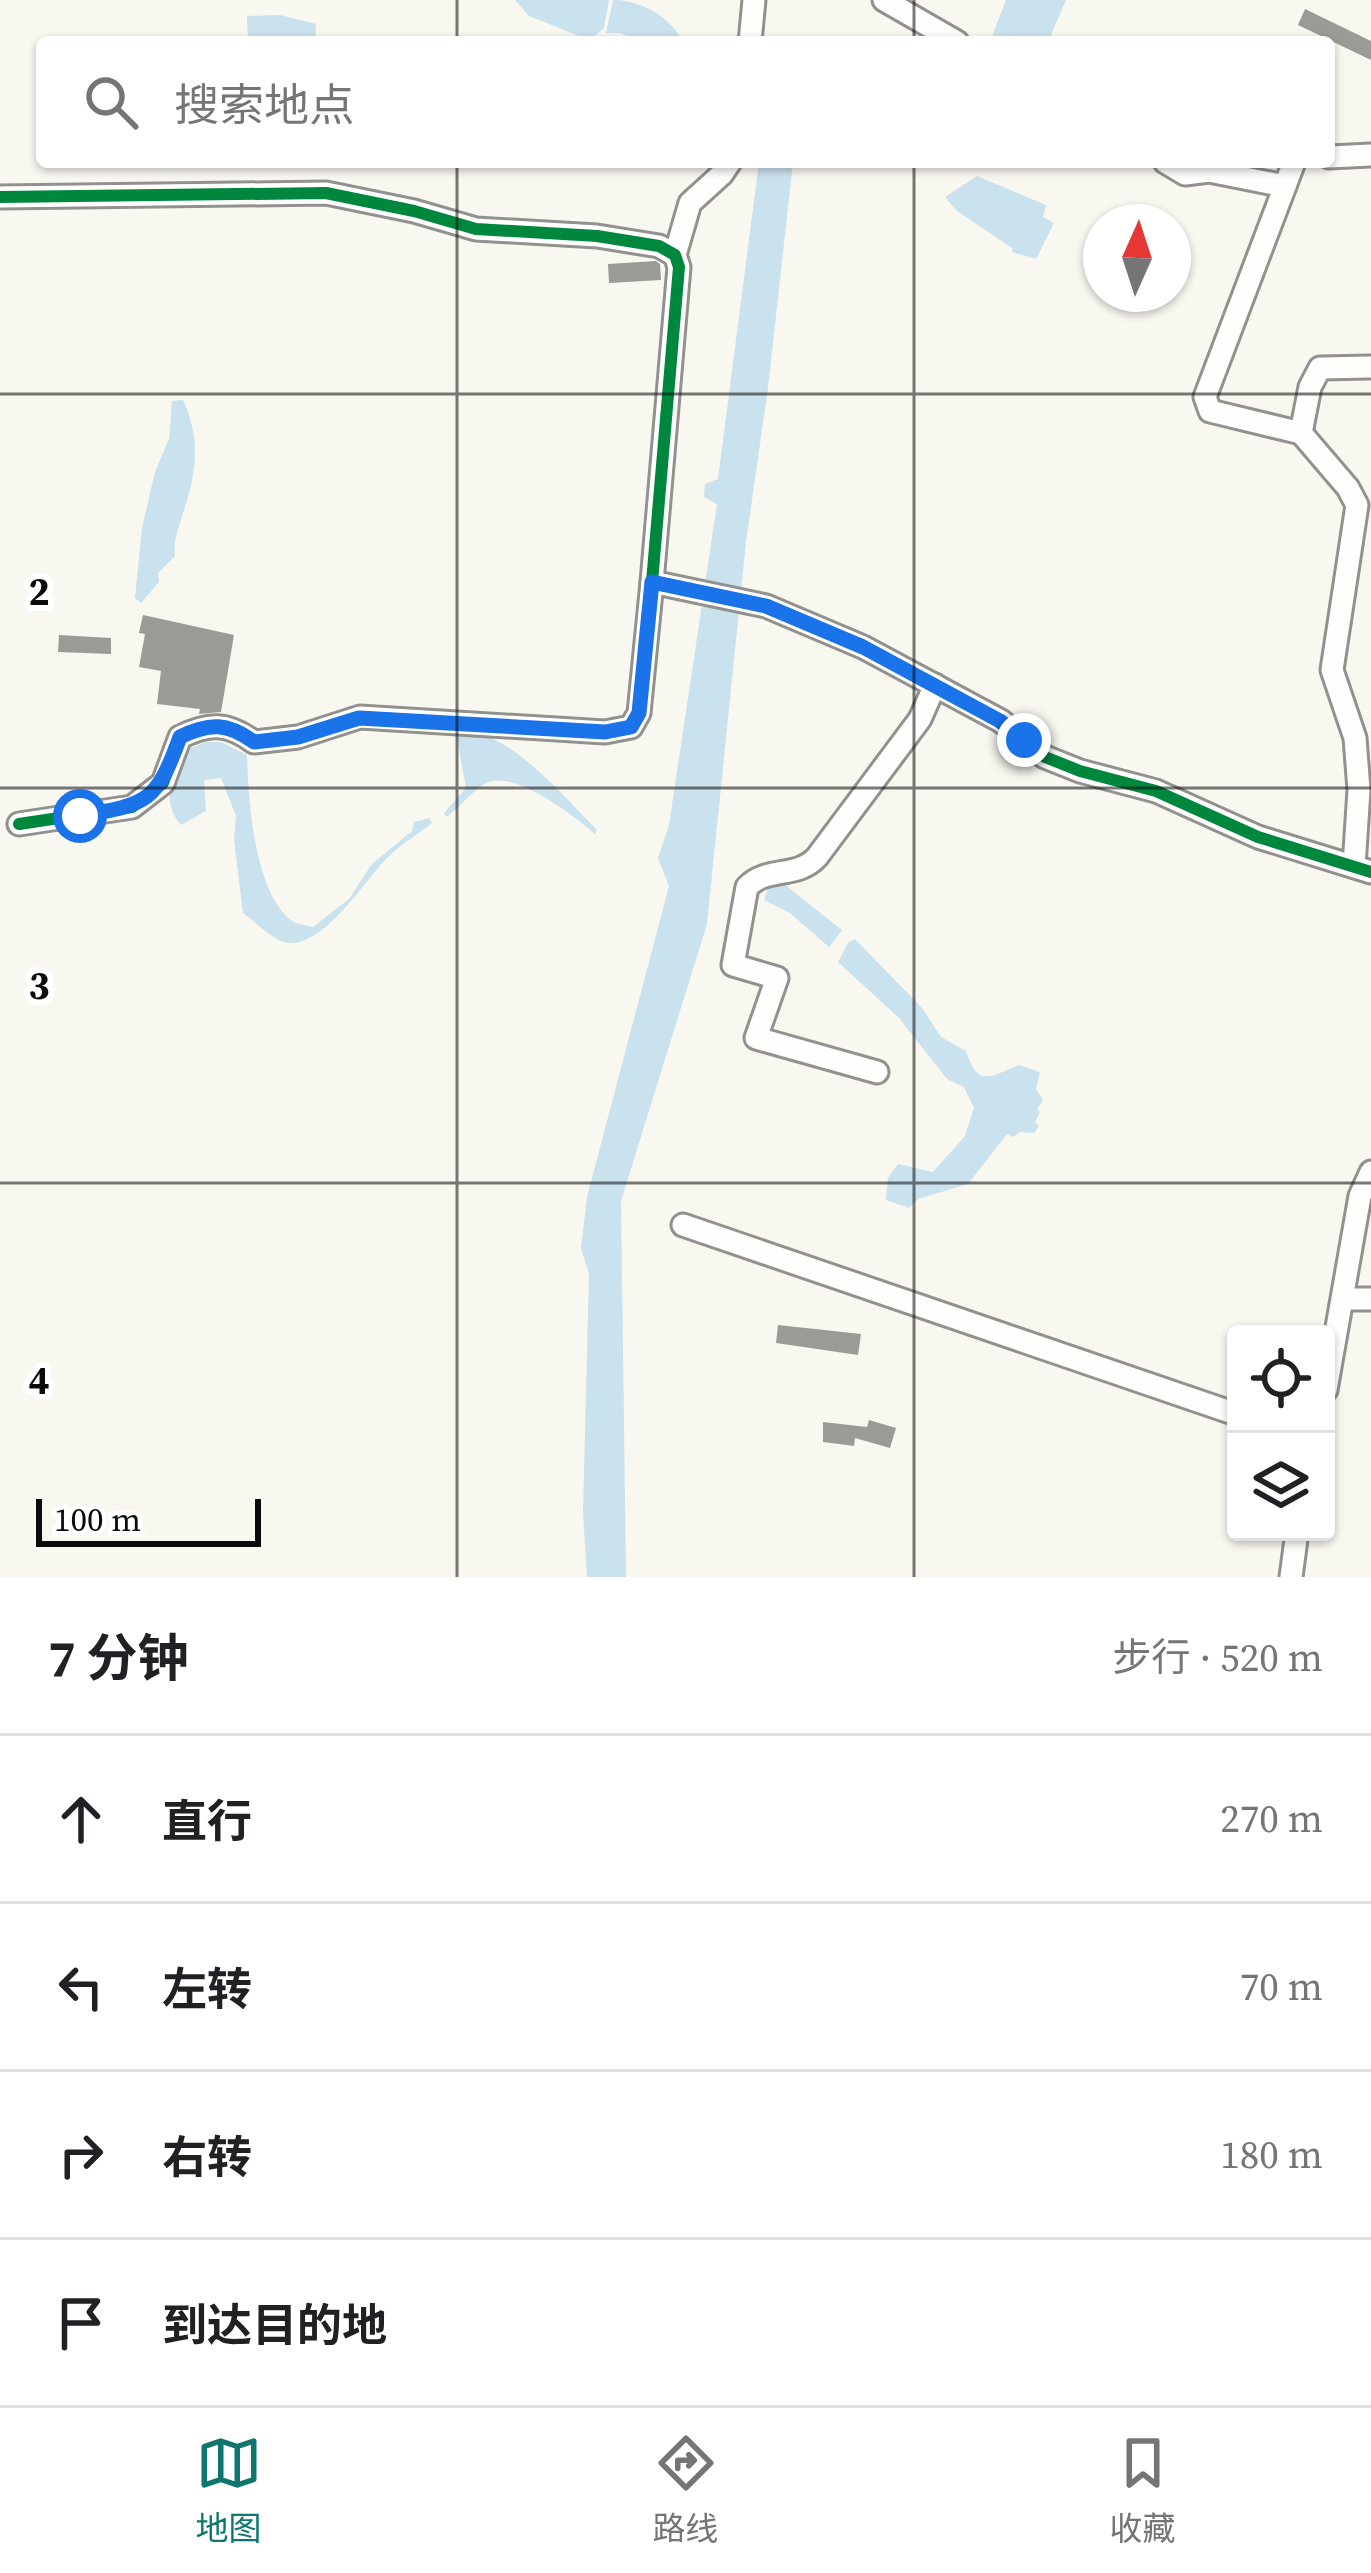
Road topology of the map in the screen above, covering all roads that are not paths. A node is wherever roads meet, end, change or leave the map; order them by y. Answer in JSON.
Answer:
{"nodes":[{"id":1,"x":754,"y":0,"type":"edge"},
{"id":2,"x":884,"y":0,"type":"edge"},
{"id":3,"x":751,"y":36,"type":"edge"},
{"id":4,"x":946,"y":36,"type":"edge"},
{"id":5,"x":1371,"y":155,"type":"edge"},
{"id":6,"x":1335,"y":157,"type":"edge"},
{"id":7,"x":726,"y":168,"type":"edge"},
{"id":8,"x":1175,"y":168,"type":"edge"},
{"id":9,"x":1292,"y":168,"type":"edge"},
{"id":10,"x":1285,"y":186,"type":"junction"},
{"id":11,"x":0,"y":197,"type":"edge"},
{"id":12,"x":675,"y":255,"type":"junction"},
{"id":13,"x":1371,"y":367,"type":"edge"},
{"id":14,"x":1301,"y":434,"type":"junction"},
{"id":15,"x":662,"y":584,"type":"junction"},
{"id":16,"x":935,"y":685,"type":"junction"},
{"id":17,"x":20,"y":824,"type":"dead end"},
{"id":18,"x":1362,"y":869,"type":"edge"},
{"id":19,"x":877,"y":1072,"type":"dead end"},
{"id":20,"x":1371,"y":1172,"type":"edge"},
{"id":21,"x":683,"y":1225,"type":"dead end"},
{"id":22,"x":1343,"y":1299,"type":"junction"},
{"id":23,"x":1371,"y":1300,"type":"edge"},
{"id":24,"x":1335,"y":1342,"type":"edge"},
{"id":25,"x":1227,"y":1411,"type":"edge"},
{"id":26,"x":1296,"y":1541,"type":"edge"},
{"id":27,"x":1291,"y":1577,"type":"edge"}],
"edges":[{"from":1,"to":3,"type":"street"},
{"from":2,"to":4,"type":"street"},
{"from":5,"to":6,"type":"street"},
{"from":7,"to":12,"type":"street"},
{"from":8,"to":10,"type":"street"},
{"from":9,"to":10,"type":"street"},
{"from":10,"to":14,"type":"street"},
{"from":11,"to":12,"type":"street"},
{"from":12,"to":15,"type":"street"},
{"from":13,"to":14,"type":"street"},
{"from":14,"to":18,"type":"street"},
{"from":15,"to":16,"type":"street"},
{"from":15,"to":17,"type":"street"},
{"from":16,"to":18,"type":"street"},
{"from":16,"to":19,"type":"street"},
{"from":20,"to":22,"type":"street"},
{"from":21,"to":25,"type":"street"},
{"from":22,"to":23,"type":"street"},
{"from":22,"to":24,"type":"street"},
{"from":26,"to":27,"type":"street"}]}
